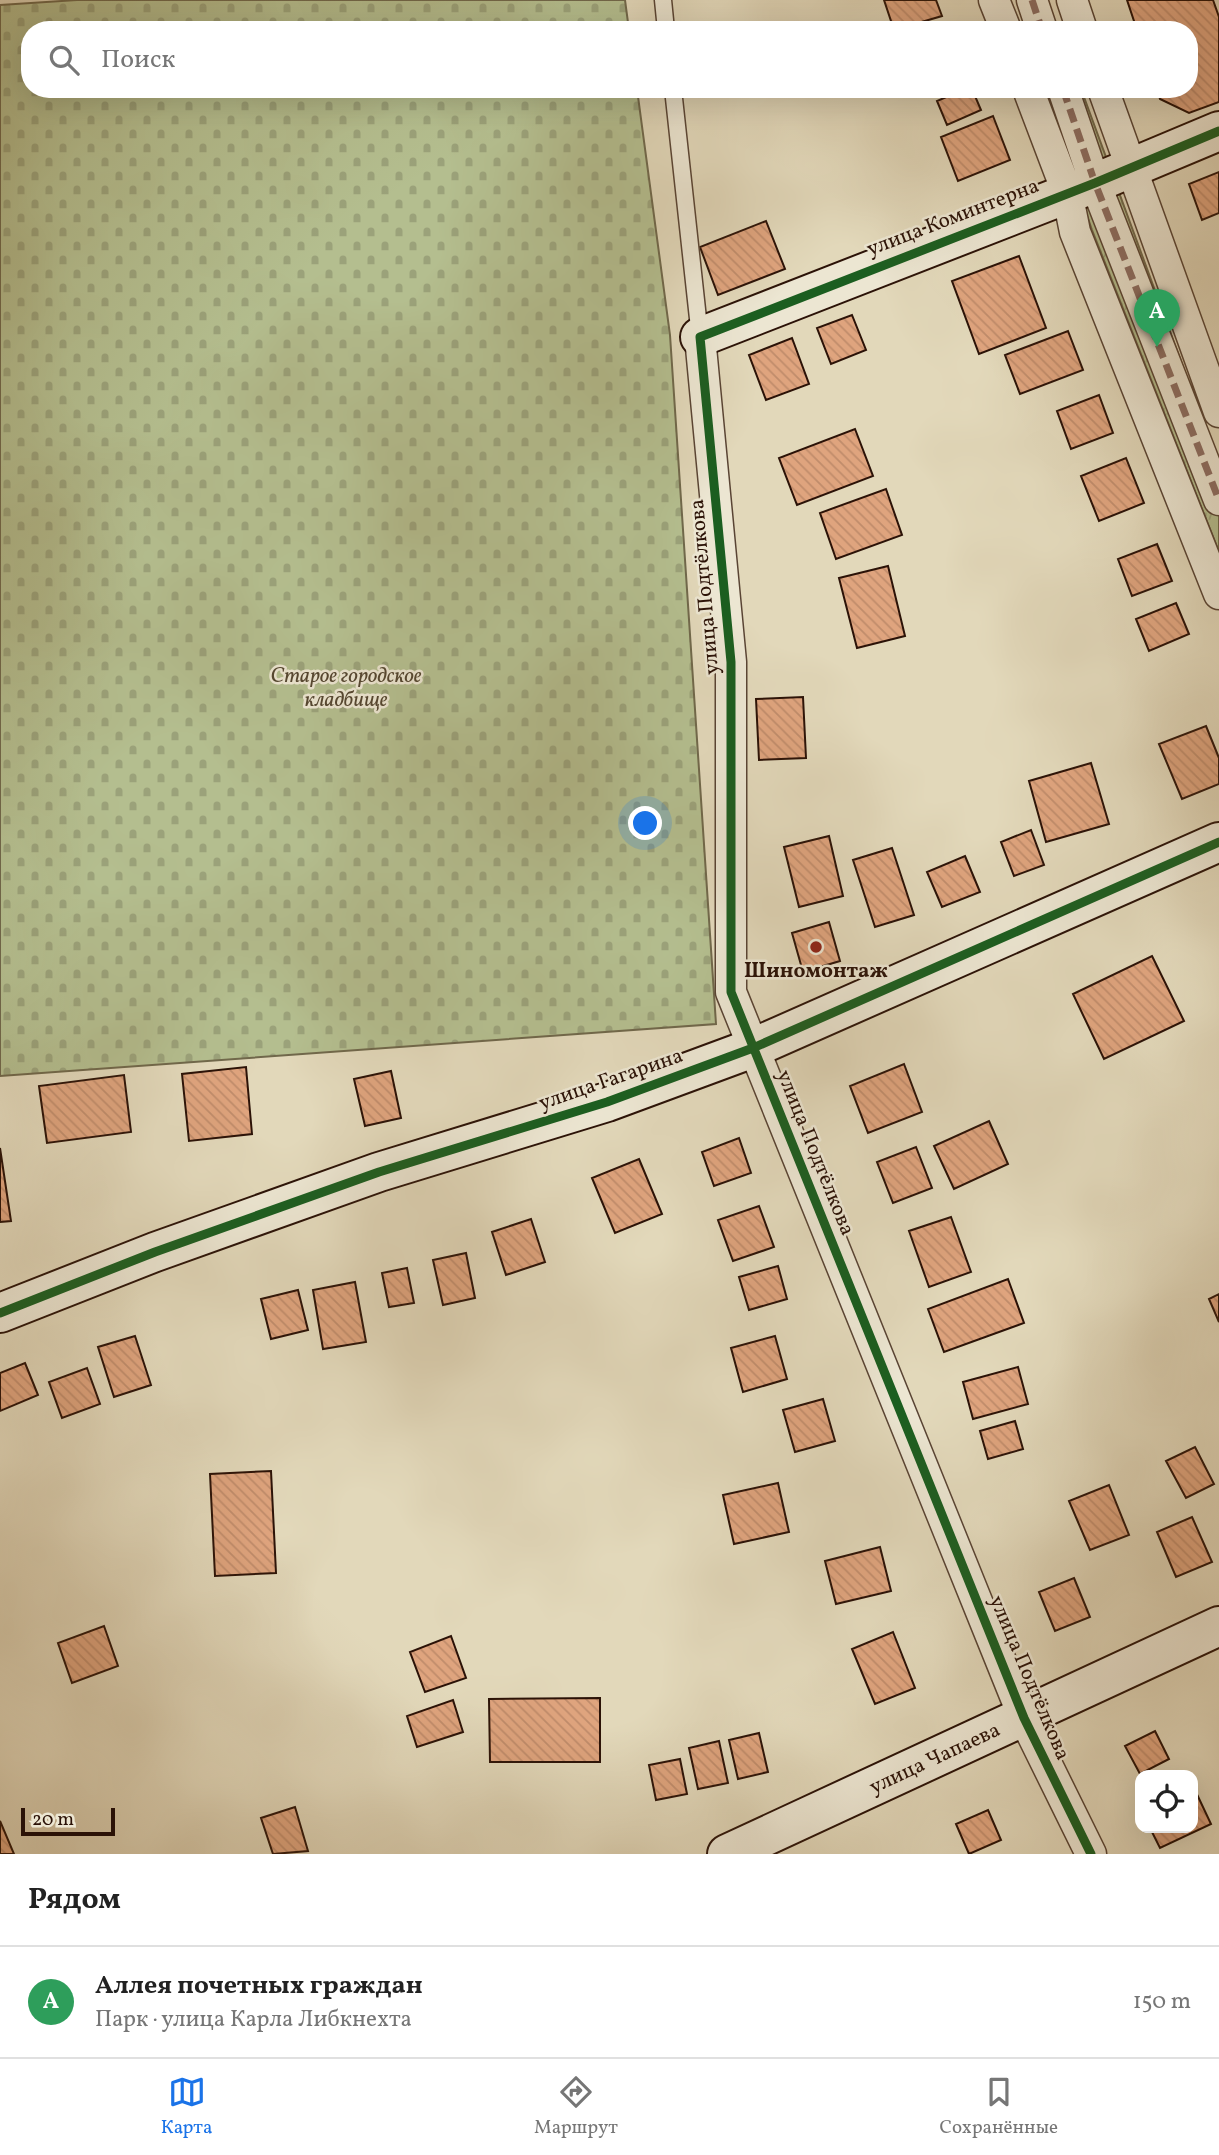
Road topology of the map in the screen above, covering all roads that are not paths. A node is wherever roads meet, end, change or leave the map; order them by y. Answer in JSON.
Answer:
{"nodes":[{"id":1,"x":663,"y":0,"type":"edge"},
{"id":2,"x":994,"y":0,"type":"edge"},
{"id":3,"x":1032,"y":0,"type":"edge"},
{"id":4,"x":1072,"y":0,"type":"edge"},
{"id":5,"x":665,"y":21,"type":"edge"},
{"id":6,"x":1002,"y":21,"type":"edge"},
{"id":7,"x":1039,"y":21,"type":"edge"},
{"id":8,"x":1079,"y":21,"type":"edge"},
{"id":9,"x":674,"y":98,"type":"edge"},
{"id":10,"x":1033,"y":98,"type":"edge"},
{"id":11,"x":1065,"y":98,"type":"edge"},
{"id":12,"x":1106,"y":98,"type":"edge"},
{"id":13,"x":1219,"y":131,"type":"edge"},
{"id":14,"x":1130,"y":168,"type":"junction"},
{"id":15,"x":1081,"y":188,"type":"junction"},
{"id":16,"x":700,"y":337,"type":"junction"},
{"id":17,"x":1219,"y":412,"type":"edge"},
{"id":18,"x":1219,"y":500,"type":"edge"},
{"id":19,"x":1219,"y":594,"type":"edge"},
{"id":20,"x":1219,"y":842,"type":"edge"},
{"id":21,"x":753,"y":1048,"type":"junction"},
{"id":22,"x":0,"y":1313,"type":"edge"},
{"id":23,"x":1219,"y":1626,"type":"edge"},
{"id":24,"x":1024,"y":1718,"type":"junction"},
{"id":25,"x":727,"y":1854,"type":"edge"},
{"id":26,"x":1091,"y":1854,"type":"edge"}],
"edges":[{"from":1,"to":5,"type":"lane"},
{"from":2,"to":6,"type":"street"},
{"from":3,"to":7,"type":"street"},
{"from":4,"to":8,"type":"street"},
{"from":9,"to":16,"type":"lane"},
{"from":10,"to":15,"type":"street"},
{"from":11,"to":15,"type":"street"},
{"from":12,"to":14,"type":"street"},
{"from":13,"to":14,"type":"street","name":"улица Коминтерна"},
{"from":14,"to":15,"type":"street","name":"улица Коминтерна"},
{"from":14,"to":17,"type":"street"},
{"from":15,"to":16,"type":"street","name":"улица Коминтерна"},
{"from":15,"to":18,"type":"street"},
{"from":15,"to":19,"type":"street"},
{"from":16,"to":21,"type":"street","name":"улица Подтёлкова"},
{"from":20,"to":21,"type":"street","name":"улица Гагарина"},
{"from":21,"to":22,"type":"street","name":"улица Гагарина"},
{"from":21,"to":24,"type":"street","name":"улица Подтёлкова"},
{"from":23,"to":24,"type":"street","name":"улица Чапаева"},
{"from":24,"to":25,"type":"street","name":"улица Чапаева"},
{"from":24,"to":26,"type":"street","name":"улица Подтёлкова"}]}
